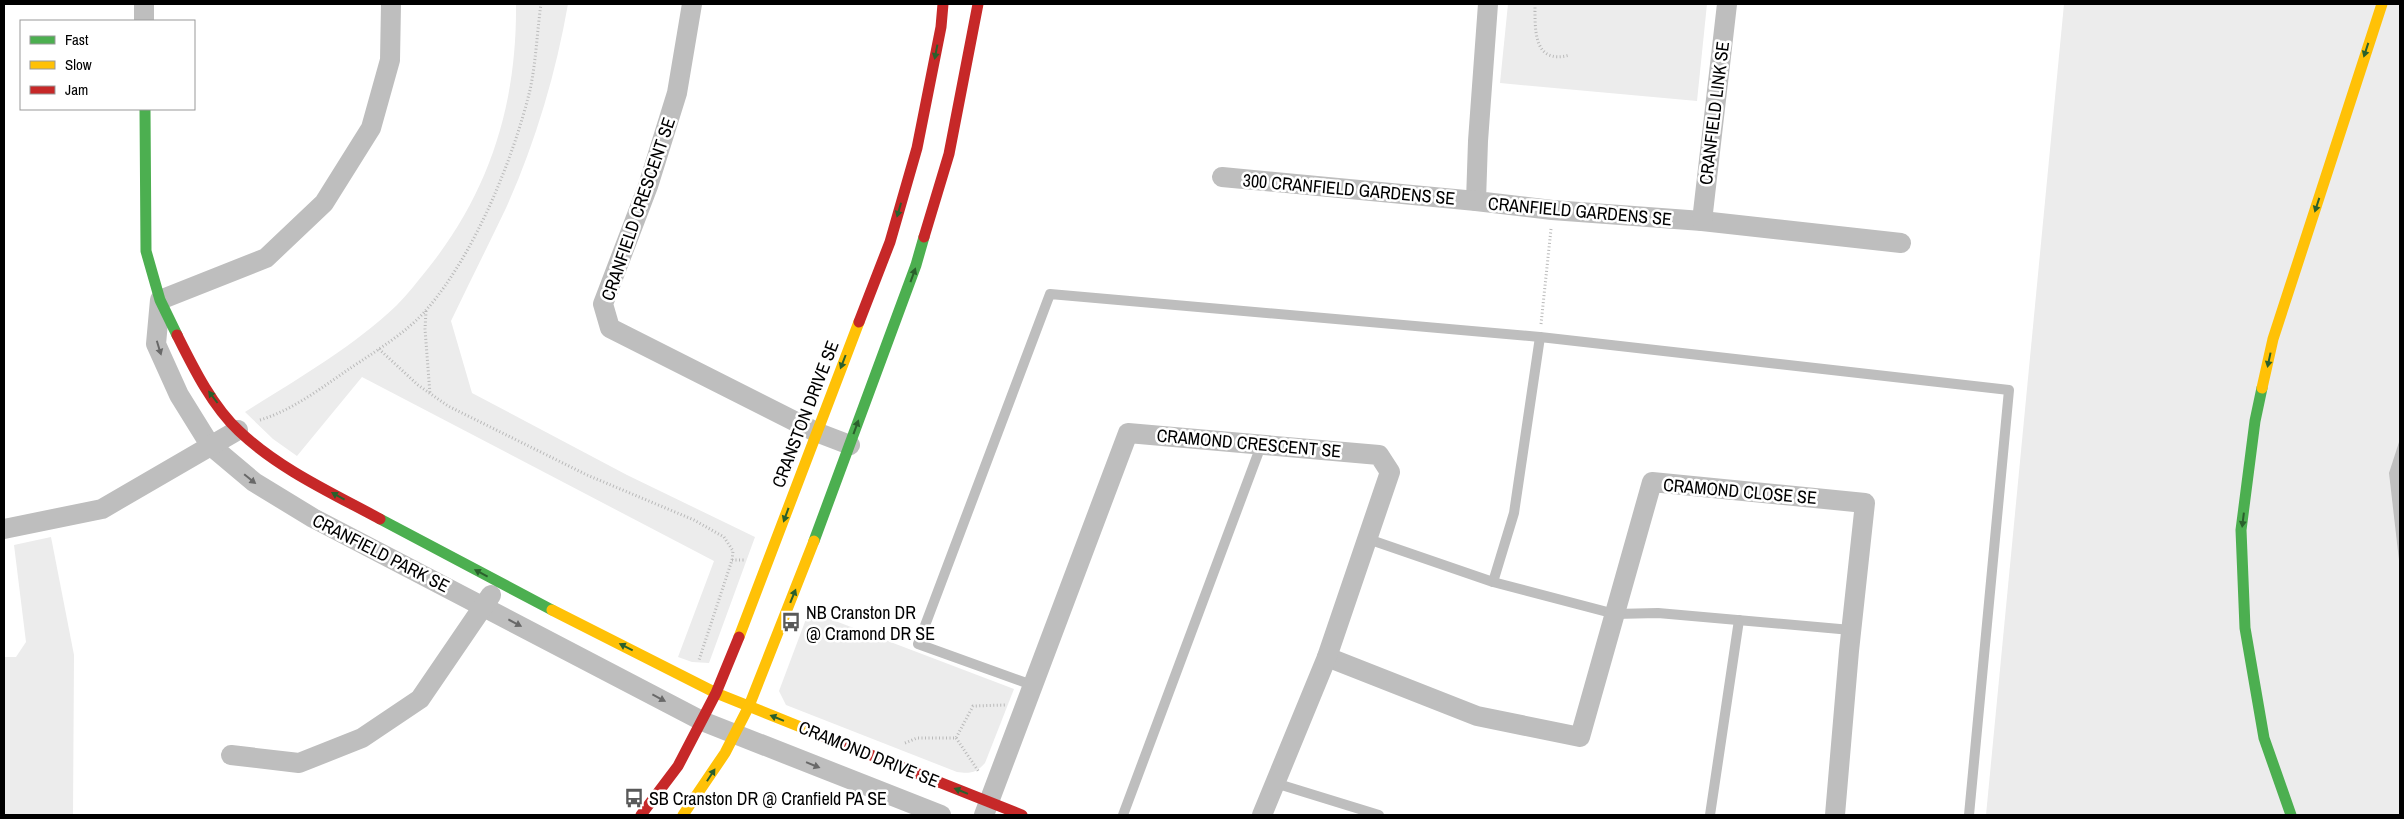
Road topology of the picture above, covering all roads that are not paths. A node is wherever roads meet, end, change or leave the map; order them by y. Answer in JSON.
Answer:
{"nodes":[{"id":1,"x":144,"y":4,"type":"edge"},
{"id":2,"x":391,"y":4,"type":"edge"},
{"id":3,"x":692,"y":4,"type":"edge"},
{"id":4,"x":943,"y":4,"type":"edge"},
{"id":5,"x":978,"y":4,"type":"edge"},
{"id":6,"x":1488,"y":4,"type":"edge"},
{"id":7,"x":1727,"y":4,"type":"edge"},
{"id":8,"x":2382,"y":4,"type":"edge"},
{"id":9,"x":144,"y":20,"type":"edge"},
{"id":10,"x":145,"y":110,"type":"edge"},
{"id":11,"x":1222,"y":177,"type":"dead end"},
{"id":12,"x":1476,"y":201,"type":"junction"},
{"id":13,"x":1702,"y":221,"type":"junction"},
{"id":14,"x":1901,"y":243,"type":"dead end"},
{"id":15,"x":160,"y":300,"type":"junction"},
{"id":16,"x":1540,"y":337,"type":"junction"},
{"id":17,"x":238,"y":430,"type":"junction"},
{"id":18,"x":816,"y":432,"type":"junction"},
{"id":19,"x":1262,"y":443,"type":"junction"},
{"id":20,"x":850,"y":445,"type":"junction"},
{"id":21,"x":210,"y":446,"type":"junction"},
{"id":22,"x":4,"y":529,"type":"edge"},
{"id":23,"x":1368,"y":539,"type":"junction"},
{"id":24,"x":1493,"y":582,"type":"junction"},
{"id":25,"x":499,"y":583,"type":"junction"},
{"id":26,"x":484,"y":607,"type":"junction"},
{"id":27,"x":1615,"y":614,"type":"junction"},
{"id":28,"x":1739,"y":620,"type":"junction"},
{"id":29,"x":1851,"y":630,"type":"junction"},
{"id":30,"x":1327,"y":657,"type":"junction"},
{"id":31,"x":1032,"y":685,"type":"junction"},
{"id":32,"x":716,"y":693,"type":"junction"},
{"id":33,"x":749,"y":706,"type":"junction"},
{"id":34,"x":702,"y":721,"type":"junction"},
{"id":35,"x":736,"y":734,"type":"junction"},
{"id":36,"x":231,"y":755,"type":"dead end"},
{"id":37,"x":1275,"y":783,"type":"junction"},
{"id":38,"x":987,"y":809,"type":"edge"},
{"id":39,"x":641,"y":815,"type":"edge"},
{"id":40,"x":683,"y":815,"type":"edge"},
{"id":41,"x":940,"y":815,"type":"edge"},
{"id":42,"x":1022,"y":815,"type":"edge"},
{"id":43,"x":1123,"y":815,"type":"edge"},
{"id":44,"x":1262,"y":815,"type":"edge"},
{"id":45,"x":1379,"y":815,"type":"edge"},
{"id":46,"x":1710,"y":815,"type":"edge"},
{"id":47,"x":1835,"y":815,"type":"edge"},
{"id":48,"x":1969,"y":815,"type":"edge"},
{"id":49,"x":2292,"y":815,"type":"edge"}],
"edges":[{"from":1,"to":9,"type":"street"},
{"from":2,"to":15,"type":"street"},
{"from":3,"to":18,"type":"street","name":"CRANFIELD CRESCENT SE"},
{"from":4,"to":18,"type":"main road","name":"CRANSTON DRIVE SE","one_way":true},
{"from":20,"to":5,"type":"main road","one_way":true},
{"from":6,"to":12,"type":"street","name":"CRANFIELD GARDENS SE"},
{"from":7,"to":13,"type":"street","name":"CRANFIELD LINK SE"},
{"from":8,"to":49,"type":"main road","one_way":true},
{"from":10,"to":15,"type":"main road","name":"CRANFIELD PARK SE"},
{"from":11,"to":12,"type":"street","name":"300 CRANFIELD GARDENS SE"},
{"from":12,"to":13,"type":"street","name":"CRANFIELD GARDENS SE"},
{"from":13,"to":14,"type":"street","name":"CRANFIELD GARDENS SE"},
{"from":17,"to":15,"type":"main road","name":"CRANFIELD PARK SE","one_way":true},
{"from":15,"to":21,"type":"street","name":"CRANFIELD PARK SE","one_way":true},
{"from":16,"to":24,"type":"lane"},
{"from":16,"to":31,"type":"lane"},
{"from":16,"to":48,"type":"lane"},
{"from":17,"to":21,"type":"street"},
{"from":25,"to":17,"type":"main road","name":"CRANFIELD PARK SE","one_way":true},
{"from":18,"to":20,"type":"street","name":"CRANFIELD CRESCENT SE"},
{"from":18,"to":32,"type":"main road","name":"CRANSTON DRIVE SE","one_way":true},
{"from":19,"to":23,"type":"street","name":"CRAMOND CRESCENT SE"},
{"from":19,"to":31,"type":"street","name":"CRAMOND CRESCENT SE"},
{"from":19,"to":43,"type":"lane"},
{"from":33,"to":20,"type":"main road","one_way":true},
{"from":21,"to":22,"type":"street"},
{"from":21,"to":26,"type":"street","name":"CRANFIELD PARK SE","one_way":true},
{"from":23,"to":24,"type":"lane"},
{"from":23,"to":30,"type":"street","name":"CRAMOND CRESCENT SE"},
{"from":24,"to":27,"type":"lane"},
{"from":25,"to":26,"type":"street"},
{"from":32,"to":25,"type":"main road","name":"CRANFIELD PARK SE","one_way":true},
{"from":26,"to":34,"type":"street","name":"CRANFIELD PARK SE","one_way":true},
{"from":26,"to":36,"type":"street"},
{"from":27,"to":28,"type":"lane"},
{"from":27,"to":29,"type":"street","name":"CRAMOND CLOSE SE"},
{"from":27,"to":30,"type":"street","name":"CRAMOND CLOSE SE"},
{"from":28,"to":29,"type":"lane"},
{"from":28,"to":46,"type":"lane"},
{"from":29,"to":47,"type":"street","name":"CRAMOND CLOSE SE"},
{"from":30,"to":37,"type":"street","name":"CRAMOND CRESCENT SE"},
{"from":31,"to":38,"type":"street","name":"CRAMOND CRESCENT SE"},
{"from":32,"to":33,"type":"main road","name":"CRAMOND DRIVE SE"},
{"from":32,"to":34,"type":"main road","name":"CRANSTON DRIVE SE"},
{"from":33,"to":35,"type":"main road"},
{"from":38,"to":33,"type":"main road","name":"CRAMOND DRIVE SE","one_way":true},
{"from":34,"to":35,"type":"street","name":"CRAMOND DRIVE SE"},
{"from":34,"to":39,"type":"main road","name":"CRANSTON DRIVE SE"},
{"from":40,"to":35,"type":"main road","one_way":true},
{"from":35,"to":41,"type":"street","name":"CRAMOND DRIVE SE","one_way":true},
{"from":37,"to":44,"type":"street","name":"CRAMOND CRESCENT SE"},
{"from":37,"to":45,"type":"lane"},
{"from":38,"to":42,"type":"main road","name":"CRAMOND DRIVE SE"}]}
